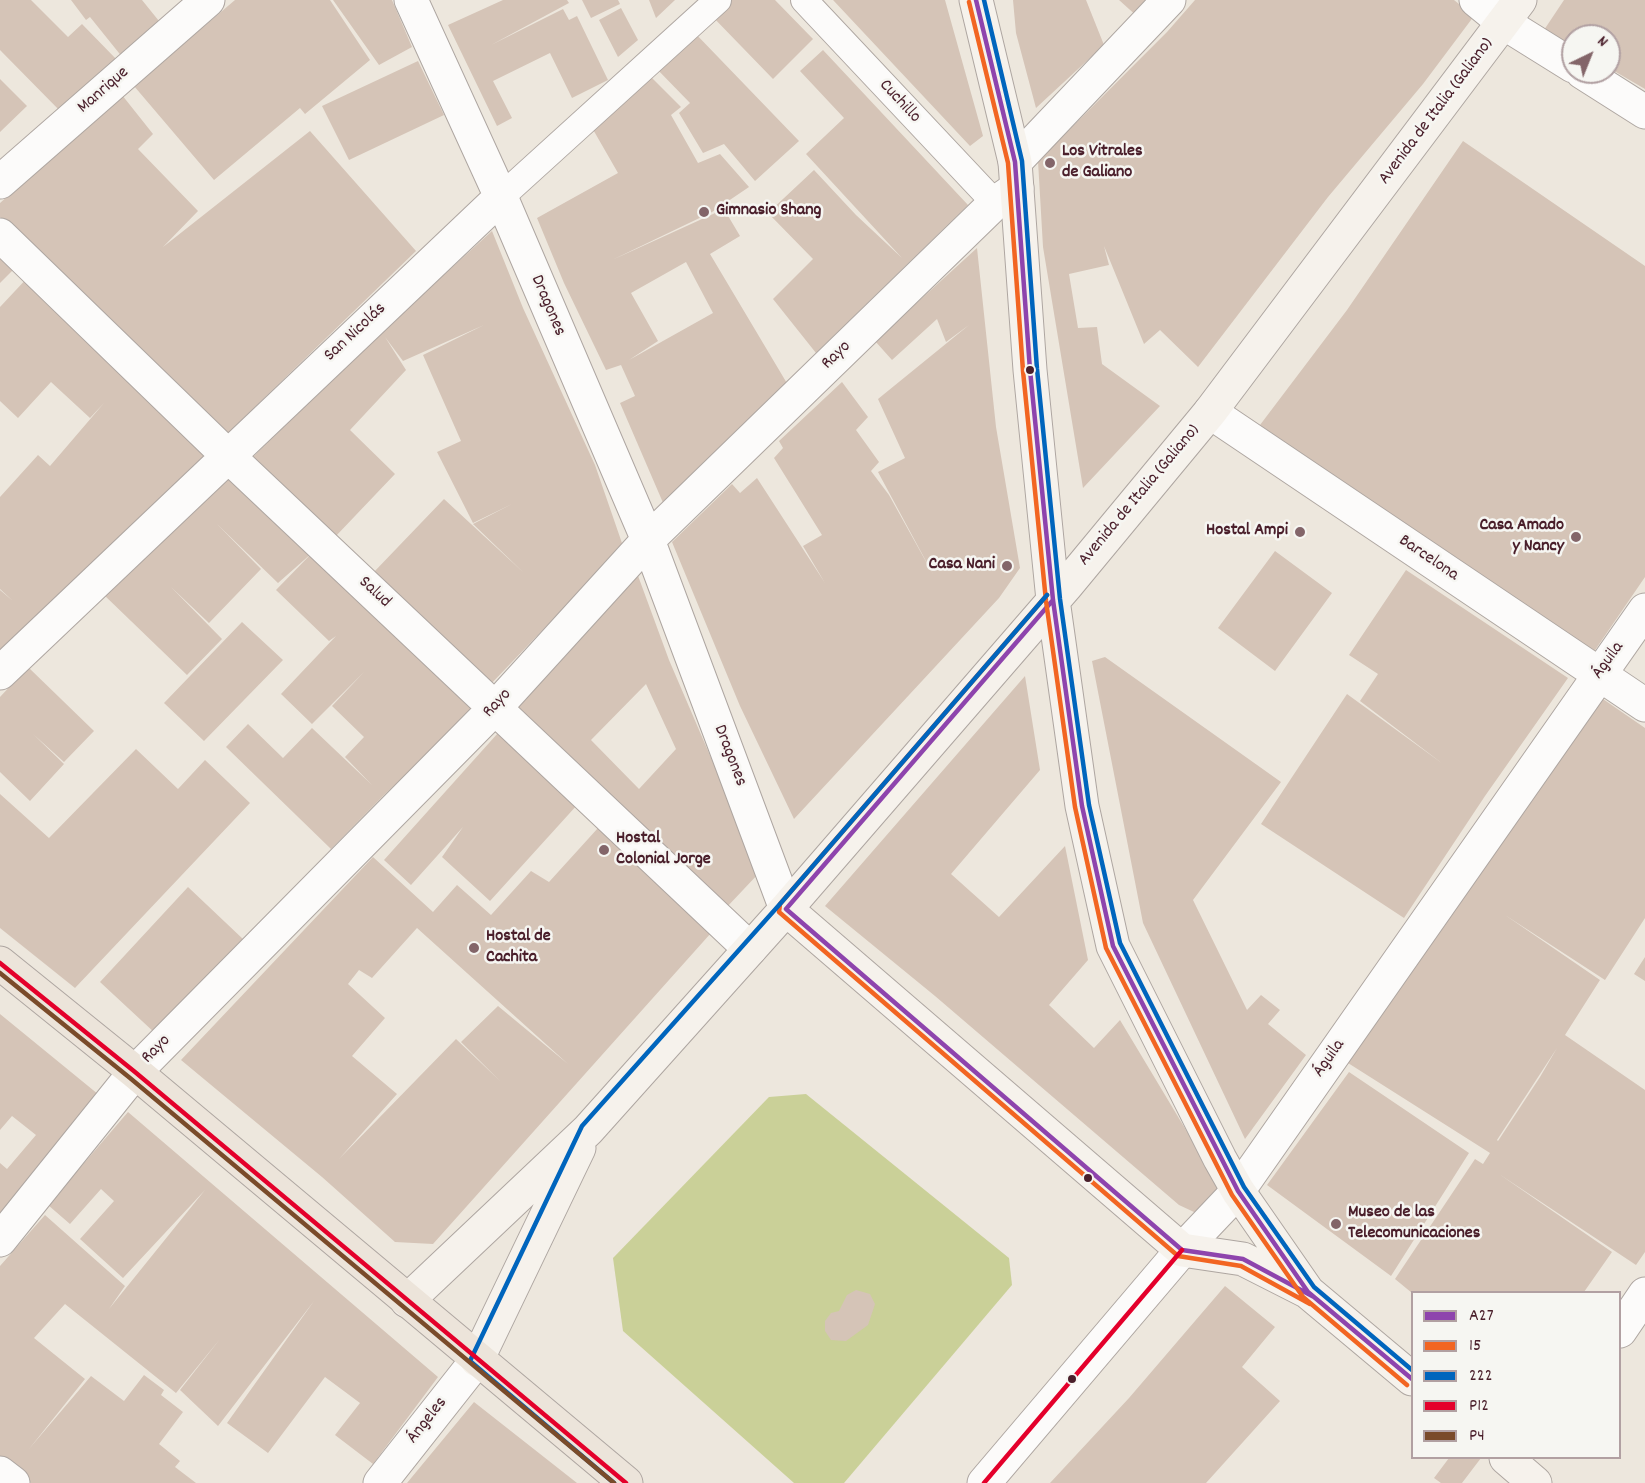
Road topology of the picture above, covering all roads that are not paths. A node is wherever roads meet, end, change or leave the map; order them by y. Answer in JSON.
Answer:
{"nodes":[{"id":1,"x":208,"y":0,"type":"edge"},
{"id":2,"x":411,"y":0,"type":"edge"},
{"id":3,"x":718,"y":0,"type":"edge"},
{"id":4,"x":804,"y":0,"type":"edge"},
{"id":5,"x":976,"y":0,"type":"edge"},
{"id":6,"x":1168,"y":0,"type":"edge"},
{"id":7,"x":1476,"y":0,"type":"edge"},
{"id":8,"x":1512,"y":11,"type":"edge"},
{"id":9,"x":1561,"y":55,"type":"edge"},
{"id":10,"x":1601,"y":84,"type":"edge"},
{"id":11,"x":1645,"y":112,"type":"edge"},
{"id":12,"x":0,"y":182,"type":"edge"},
{"id":13,"x":1009,"y":184,"type":"junction"},
{"id":14,"x":501,"y":197,"type":"junction"},
{"id":15,"x":0,"y":235,"type":"edge"},
{"id":16,"x":1210,"y":412,"type":"junction"},
{"id":17,"x":227,"y":454,"type":"junction"},
{"id":18,"x":648,"y":540,"type":"junction"},
{"id":19,"x":1053,"y":600,"type":"junction"},
{"id":20,"x":1645,"y":610,"type":"edge"},
{"id":21,"x":0,"y":673,"type":"edge"},
{"id":22,"x":1599,"y":674,"type":"junction"},
{"id":23,"x":1645,"y":705,"type":"edge"},
{"id":24,"x":495,"y":708,"type":"junction"},
{"id":25,"x":786,"y":909,"type":"junction"},
{"id":26,"x":750,"y":949,"type":"junction"},
{"id":27,"x":0,"y":963,"type":"edge"},
{"id":28,"x":135,"y":1072,"type":"junction"},
{"id":29,"x":588,"y":1130,"type":"junction"},
{"id":30,"x":1238,"y":1191,"type":"junction"},
{"id":31,"x":0,"y":1240,"type":"edge"},
{"id":32,"x":1182,"y":1250,"type":"junction"},
{"id":33,"x":1308,"y":1292,"type":"junction"},
{"id":34,"x":1645,"y":1293,"type":"edge"},
{"id":35,"x":407,"y":1301,"type":"junction"},
{"id":36,"x":1621,"y":1329,"type":"edge"},
{"id":37,"x":477,"y":1360,"type":"junction"},
{"id":38,"x":1411,"y":1377,"type":"edge"},
{"id":39,"x":0,"y":1473,"type":"edge"},
{"id":40,"x":13,"y":1483,"type":"edge"},
{"id":41,"x":380,"y":1483,"type":"edge"},
{"id":42,"x":626,"y":1483,"type":"edge"},
{"id":43,"x":984,"y":1483,"type":"edge"}],
"edges":[{"from":1,"to":12,"type":"street","name":"Manrique"},
{"from":2,"to":14,"type":"street","name":"Dragones"},
{"from":3,"to":14,"type":"street","name":"San Nicolás"},
{"from":4,"to":13,"type":"street","name":"Cuchillo"},
{"from":5,"to":13,"type":"main road"},
{"from":6,"to":13,"type":"street","name":"Rayo"},
{"from":7,"to":8,"type":"street"},
{"from":8,"to":9,"type":"street"},
{"from":8,"to":16,"type":"main road","name":"Avenida de Italia (Galiano)"},
{"from":10,"to":11,"type":"street"},
{"from":13,"to":18,"type":"street","name":"Rayo"},
{"from":13,"to":19,"type":"main road"},
{"from":14,"to":17,"type":"street","name":"San Nicolás"},
{"from":14,"to":18,"type":"street","name":"Dragones"},
{"from":15,"to":17,"type":"street","name":"Salud"},
{"from":16,"to":19,"type":"main road","name":"Avenida de Italia (Galiano)"},
{"from":16,"to":22,"type":"street","name":"Barcelona"},
{"from":17,"to":21,"type":"street","name":"San Nicolás"},
{"from":17,"to":24,"type":"street","name":"Salud"},
{"from":18,"to":24,"type":"street","name":"Rayo"},
{"from":18,"to":25,"type":"street","name":"Dragones"},
{"from":19,"to":25,"type":"main road","name":"Avenida de Italia (Galiano)"},
{"from":19,"to":30,"type":"main road"},
{"from":20,"to":22,"type":"street","name":"Águila"},
{"from":22,"to":23,"type":"street","name":"Barcelona"},
{"from":22,"to":30,"type":"street","name":"Águila"},
{"from":24,"to":26,"type":"street","name":"Salud"},
{"from":24,"to":28,"type":"street","name":"Rayo"},
{"from":25,"to":26,"type":"main road","name":"Avenida de Italia (Galiano)"},
{"from":25,"to":32,"type":"main road","name":"Dragones"},
{"from":26,"to":29,"type":"main road","name":"Avenida de Italia (Galiano)"},
{"from":27,"to":28,"type":"main road"},
{"from":28,"to":31,"type":"street","name":"Rayo"},
{"from":28,"to":35,"type":"main road"},
{"from":29,"to":35,"type":"main road","name":"Avenida de Italia (Galiano)"},
{"from":29,"to":37,"type":"main road","name":"Avenida de Italia (Galiano)"},
{"from":30,"to":32,"type":"street","name":"Águila"},
{"from":30,"to":33,"type":"main road"},
{"from":32,"to":33,"type":"main road"},
{"from":32,"to":43,"type":"street","name":"Águila"},
{"from":33,"to":38,"type":"main road"},
{"from":34,"to":36,"type":"street"},
{"from":35,"to":37,"type":"main road"},
{"from":37,"to":41,"type":"street","name":"Ángeles"},
{"from":37,"to":42,"type":"main road"},
{"from":39,"to":40,"type":"street"}]}
